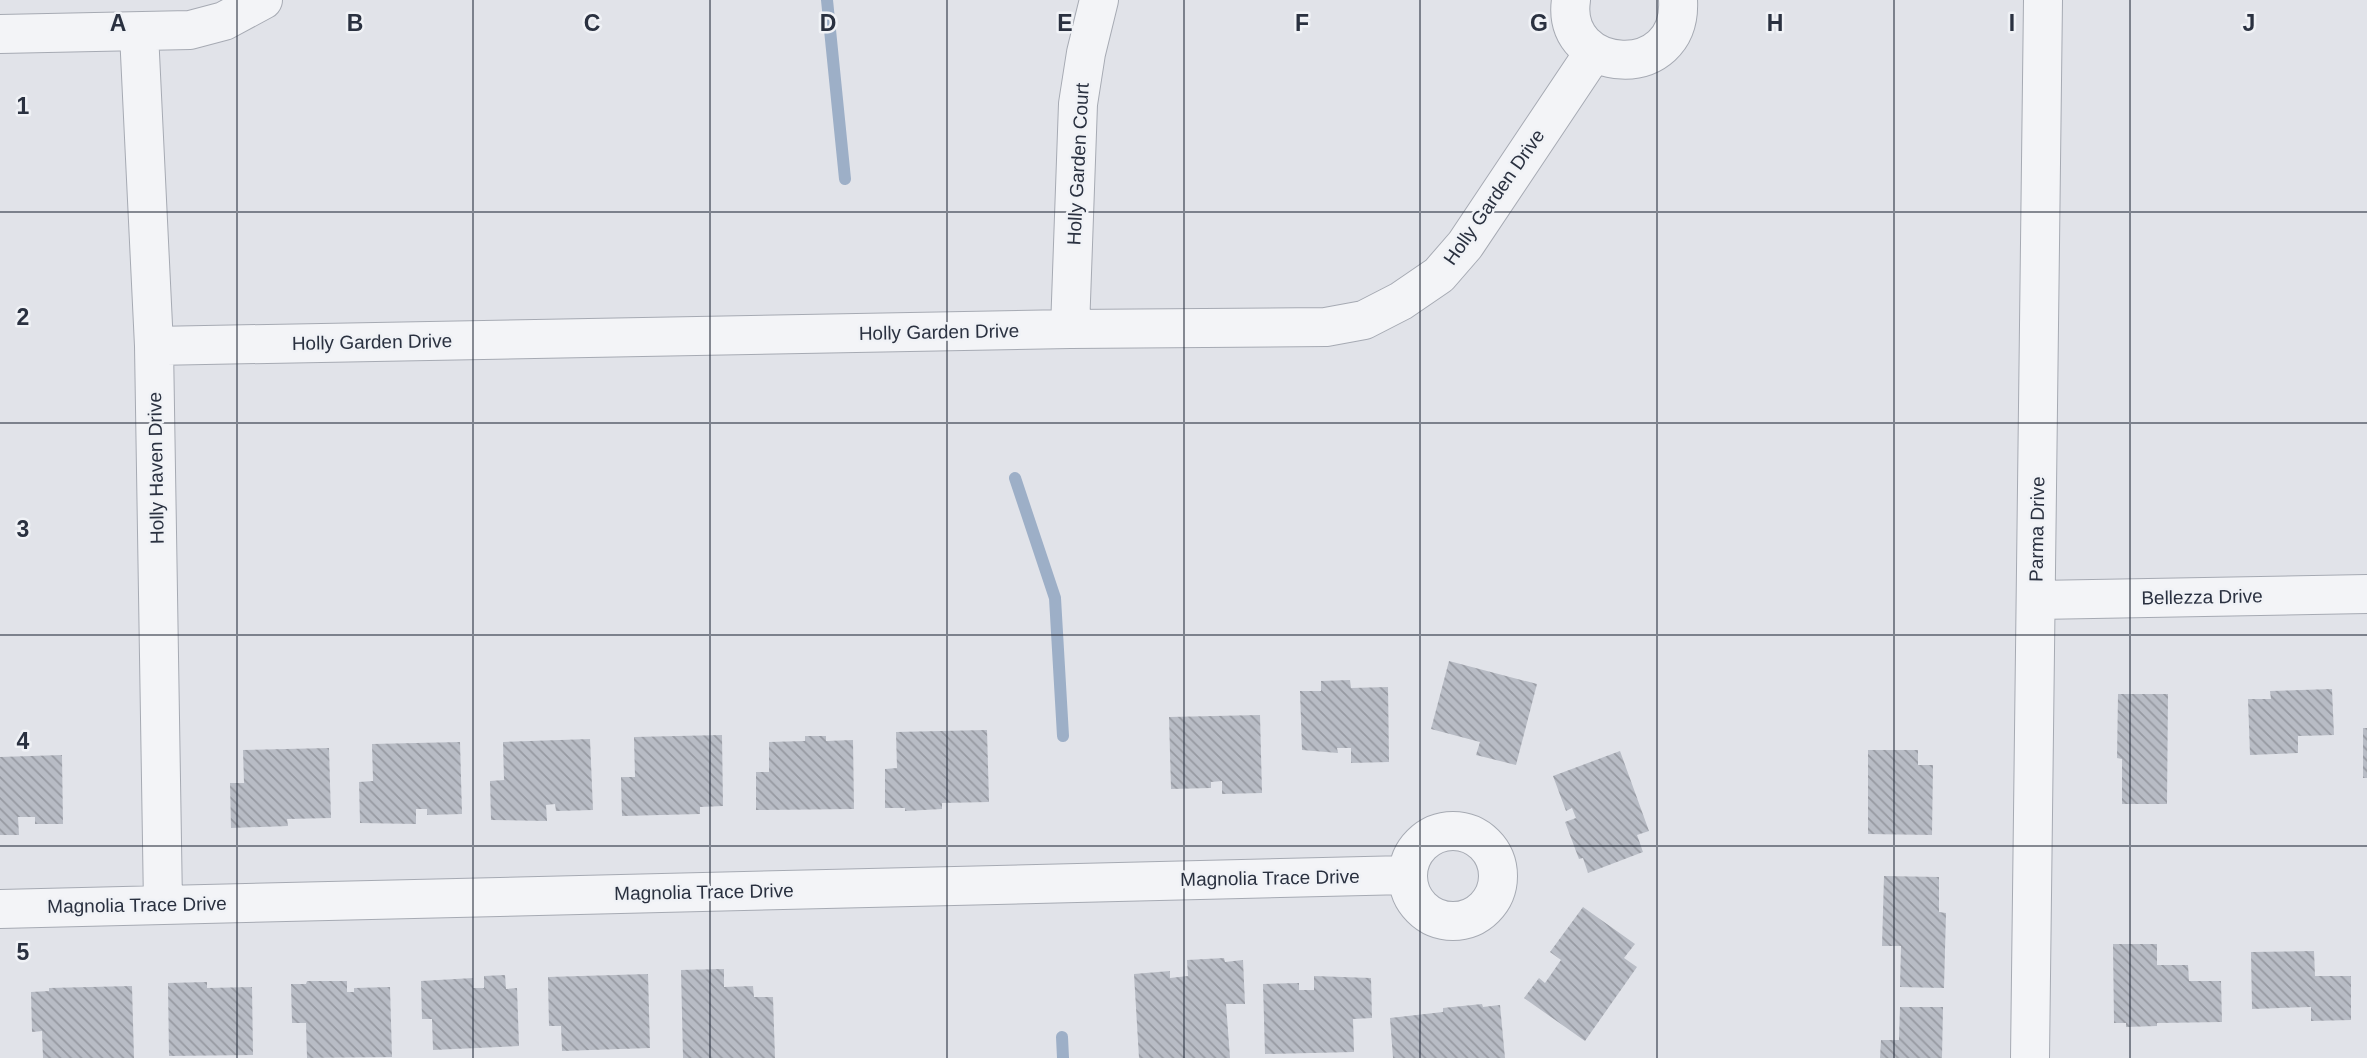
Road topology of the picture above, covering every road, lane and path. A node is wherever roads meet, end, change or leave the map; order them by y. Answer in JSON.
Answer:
{"nodes":[{"id":1,"x":263,"y":0,"type":"edge"},
{"id":2,"x":1099,"y":0,"type":"edge"},
{"id":3,"x":1571,"y":0,"type":"edge"},
{"id":4,"x":1678,"y":0,"type":"edge"},
{"id":5,"x":2043,"y":0,"type":"edge"},
{"id":6,"x":139,"y":33,"type":"junction"},
{"id":7,"x":0,"y":34,"type":"edge"},
{"id":8,"x":1594,"y":52,"type":"junction"},
{"id":9,"x":1070,"y":329,"type":"junction"},
{"id":10,"x":153,"y":346,"type":"junction"},
{"id":11,"x":2367,"y":594,"type":"edge"},
{"id":12,"x":2037,"y":600,"type":"junction"},
{"id":13,"x":1407,"y":875,"type":"dead end"},
{"id":14,"x":163,"y":904,"type":"junction"},
{"id":15,"x":0,"y":909,"type":"edge"},
{"id":16,"x":2030,"y":1058,"type":"edge"}],
"edges":[{"from":1,"to":6,"type":"street"},
{"from":2,"to":9,"type":"street","name":"Holly Garden Court"},
{"from":3,"to":8,"type":"street"},
{"from":4,"to":8,"type":"street"},
{"from":5,"to":12,"type":"street","name":"Parma Drive"},
{"from":6,"to":7,"type":"street"},
{"from":6,"to":10,"type":"street","name":"Holly Haven Drive"},
{"from":8,"to":9,"type":"street","name":"Holly Garden Drive"},
{"from":9,"to":10,"type":"street","name":"Holly Garden Drive"},
{"from":10,"to":14,"type":"street","name":"Holly Haven Drive"},
{"from":11,"to":12,"type":"street","name":"Bellezza Drive"},
{"from":12,"to":16,"type":"street","name":"Parma Drive"},
{"from":13,"to":14,"type":"street","name":"Magnolia Trace Drive"},
{"from":14,"to":15,"type":"street","name":"Magnolia Trace Drive"}]}
